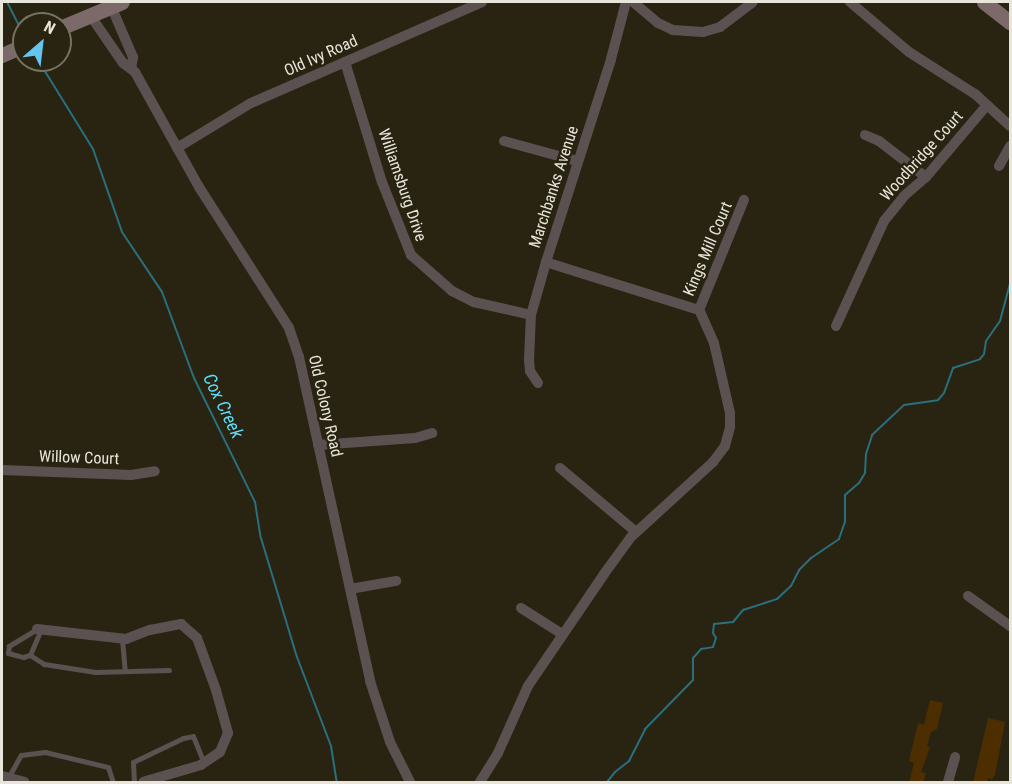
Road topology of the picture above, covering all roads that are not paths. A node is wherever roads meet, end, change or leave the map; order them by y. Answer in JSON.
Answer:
{"nodes":[{"id":1,"x":482,"y":2,"type":"edge"},
{"id":2,"x":626,"y":2,"type":"edge"},
{"id":3,"x":633,"y":2,"type":"edge"},
{"id":4,"x":753,"y":2,"type":"edge"},
{"id":5,"x":850,"y":2,"type":"edge"},
{"id":6,"x":984,"y":2,"type":"edge"},
{"id":7,"x":117,"y":4,"type":"edge"},
{"id":8,"x":90,"y":15,"type":"junction"},
{"id":9,"x":1011,"y":22,"type":"edge"},
{"id":10,"x":72,"y":23,"type":"edge"},
{"id":11,"x":345,"y":62,"type":"junction"},
{"id":12,"x":131,"y":69,"type":"junction"},
{"id":13,"x":987,"y":105,"type":"junction"},
{"id":14,"x":1011,"y":126,"type":"edge"},
{"id":15,"x":865,"y":135,"type":"dead end"},
{"id":16,"x":504,"y":141,"type":"dead end"},
{"id":17,"x":1011,"y":146,"type":"edge"},
{"id":18,"x":177,"y":148,"type":"junction"},
{"id":19,"x":577,"y":161,"type":"junction"},
{"id":20,"x":999,"y":166,"type":"dead end"},
{"id":21,"x":926,"y":177,"type":"junction"},
{"id":22,"x":744,"y":200,"type":"dead end"},
{"id":23,"x":546,"y":262,"type":"junction"},
{"id":24,"x":699,"y":310,"type":"junction"},
{"id":25,"x":531,"y":315,"type":"junction"},
{"id":26,"x":836,"y":326,"type":"dead end"},
{"id":27,"x":538,"y":383,"type":"dead end"},
{"id":28,"x":432,"y":433,"type":"dead end"},
{"id":29,"x":318,"y":445,"type":"junction"},
{"id":30,"x":560,"y":468,"type":"dead end"},
{"id":31,"x":2,"y":470,"type":"edge"},
{"id":32,"x":154,"y":471,"type":"dead end"},
{"id":33,"x":636,"y":532,"type":"junction"},
{"id":34,"x":396,"y":581,"type":"dead end"},
{"id":35,"x":350,"y":589,"type":"junction"},
{"id":36,"x":968,"y":596,"type":"dead end"},
{"id":37,"x":521,"y":608,"type":"dead end"},
{"id":38,"x":1011,"y":626,"type":"edge"},
{"id":39,"x":39,"y":629,"type":"junction"},
{"id":40,"x":562,"y":634,"type":"junction"},
{"id":41,"x":122,"y":639,"type":"junction"},
{"id":42,"x":30,"y":655,"type":"junction"},
{"id":43,"x":169,"y":670,"type":"dead end"},
{"id":44,"x":125,"y":671,"type":"junction"},
{"id":45,"x":955,"y":757,"type":"dead end"},
{"id":46,"x":204,"y":763,"type":"junction"},
{"id":47,"x":4,"y":777,"type":"edge"},
{"id":48,"x":24,"y":783,"type":"edge"},
{"id":49,"x":113,"y":783,"type":"edge"},
{"id":50,"x":134,"y":783,"type":"edge"},
{"id":51,"x":143,"y":783,"type":"edge"},
{"id":52,"x":410,"y":783,"type":"edge"},
{"id":53,"x":480,"y":783,"type":"edge"},
{"id":54,"x":948,"y":783,"type":"edge"}],
"edges":[{"from":1,"to":11,"type":"street","name":"Old Ivy Road"},
{"from":2,"to":19,"type":"street","name":"Marchbanks Avenue"},
{"from":3,"to":4,"type":"street"},
{"from":5,"to":13,"type":"street"},
{"from":6,"to":9,"type":"street"},
{"from":7,"to":8,"type":"street"},
{"from":7,"to":12,"type":"street","name":"Old Colony Road"},
{"from":8,"to":10,"type":"street"},
{"from":8,"to":12,"type":"street","name":"Old Colony Road"},
{"from":11,"to":18,"type":"street","name":"Old Ivy Road"},
{"from":11,"to":25,"type":"street","name":"Williamsburg Drive"},
{"from":12,"to":18,"type":"street","name":"Old Colony Road"},
{"from":13,"to":14,"type":"street"},
{"from":13,"to":21,"type":"street","name":"Woodbridge Court"},
{"from":15,"to":21,"type":"street"},
{"from":16,"to":19,"type":"street"},
{"from":17,"to":20,"type":"street"},
{"from":18,"to":29,"type":"street","name":"Old Colony Road"},
{"from":19,"to":23,"type":"street","name":"Marchbanks Avenue"},
{"from":21,"to":26,"type":"street","name":"Woodbridge Court"},
{"from":22,"to":24,"type":"street","name":"Kings Mill Court"},
{"from":23,"to":24,"type":"street"},
{"from":23,"to":25,"type":"street","name":"Marchbanks Avenue"},
{"from":24,"to":33,"type":"street"},
{"from":25,"to":27,"type":"street","name":"Marchbanks Avenue"},
{"from":28,"to":29,"type":"street"},
{"from":29,"to":35,"type":"street","name":"Old Colony Road"},
{"from":30,"to":33,"type":"street"},
{"from":31,"to":32,"type":"street","name":"Willow Court"},
{"from":33,"to":40,"type":"street"},
{"from":34,"to":35,"type":"street"},
{"from":35,"to":52,"type":"street","name":"Old Colony Road"},
{"from":36,"to":38,"type":"street"},
{"from":37,"to":40,"type":"street"},
{"from":39,"to":41,"type":"street"},
{"from":39,"to":42,"type":"lane"},
{"from":39,"to":42,"type":"lane"},
{"from":40,"to":53,"type":"street"},
{"from":41,"to":44,"type":"lane"},
{"from":41,"to":46,"type":"street"},
{"from":42,"to":44,"type":"lane"},
{"from":43,"to":44,"type":"lane"},
{"from":45,"to":54,"type":"street"},
{"from":46,"to":50,"type":"lane"},
{"from":46,"to":51,"type":"street"},
{"from":47,"to":48,"type":"street"},
{"from":47,"to":49,"type":"lane"}]}
